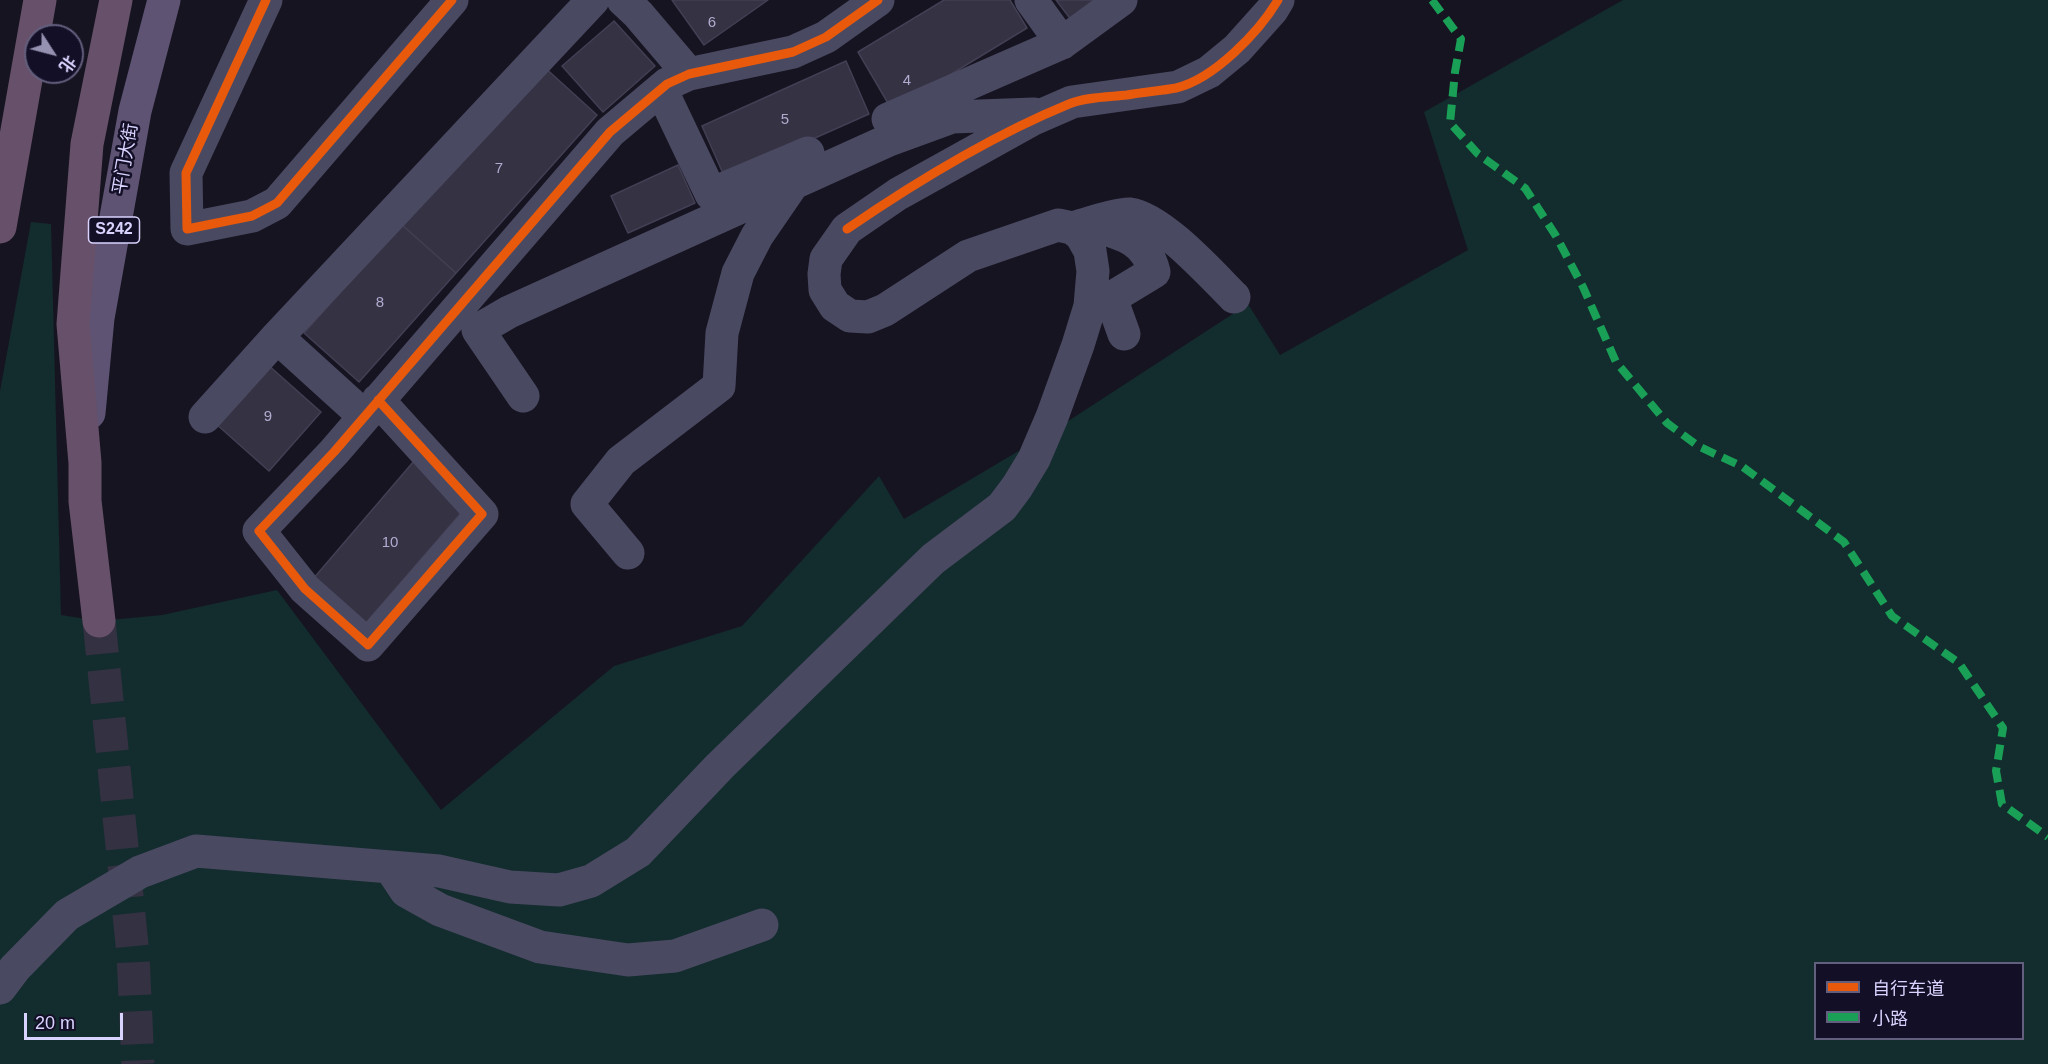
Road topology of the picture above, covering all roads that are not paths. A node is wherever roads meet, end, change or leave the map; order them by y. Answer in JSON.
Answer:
{"nodes":[{"id":1,"x":40,"y":0,"type":"edge"},
{"id":2,"x":116,"y":0,"type":"edge"},
{"id":3,"x":164,"y":0,"type":"edge"},
{"id":4,"x":266,"y":0,"type":"edge"},
{"id":5,"x":452,"y":0,"type":"edge"},
{"id":6,"x":593,"y":0,"type":"edge"},
{"id":7,"x":623,"y":0,"type":"edge"},
{"id":8,"x":878,"y":0,"type":"edge"},
{"id":9,"x":1031,"y":0,"type":"edge"},
{"id":10,"x":1121,"y":0,"type":"edge"},
{"id":11,"x":1278,"y":0,"type":"edge"},
{"id":12,"x":1062,"y":43,"type":"junction"},
{"id":13,"x":675,"y":82,"type":"junction"},
{"id":14,"x":1045,"y":114,"type":"junction"},
{"id":15,"x":794,"y":183,"type":"junction"},
{"id":16,"x":1079,"y":226,"type":"junction"},
{"id":17,"x":0,"y":227,"type":"edge"},
{"id":18,"x":1234,"y":297,"type":"dead end"},
{"id":19,"x":1124,"y":334,"type":"dead end"},
{"id":20,"x":277,"y":337,"type":"junction"},
{"id":21,"x":523,"y":396,"type":"dead end"},
{"id":22,"x":371,"y":408,"type":"junction"},
{"id":23,"x":205,"y":417,"type":"dead end"},
{"id":24,"x":85,"y":463,"type":"junction"},
{"id":25,"x":628,"y":553,"type":"dead end"},
{"id":26,"x":99,"y":621,"type":"tunnel mouth"},
{"id":27,"x":390,"y":867,"type":"junction"},
{"id":28,"x":762,"y":925,"type":"dead end"},
{"id":29,"x":0,"y":988,"type":"edge"}],
"edges":[{"from":1,"to":17,"type":"highway"},
{"from":2,"to":24,"type":"highway"},
{"from":3,"to":24,"type":"main road","name":"平门大街","number":"S242"},
{"from":4,"to":5,"type":"street"},
{"from":6,"to":20,"type":"street"},
{"from":7,"to":13,"type":"street"},
{"from":8,"to":13,"type":"street"},
{"from":9,"to":12,"type":"street"},
{"from":10,"to":12,"type":"street"},
{"from":11,"to":14,"type":"street"},
{"from":12,"to":13,"type":"street"},
{"from":13,"to":22,"type":"street"},
{"from":14,"to":15,"type":"street"},
{"from":14,"to":16,"type":"street"},
{"from":15,"to":21,"type":"street"},
{"from":15,"to":25,"type":"street"},
{"from":16,"to":18,"type":"street"},
{"from":16,"to":19,"type":"street"},
{"from":16,"to":27,"type":"street"},
{"from":20,"to":22,"type":"street"},
{"from":20,"to":23,"type":"street"},
{"from":22,"to":22,"type":"street"},
{"from":24,"to":26,"type":"highway"},
{"from":27,"to":28,"type":"street"},
{"from":27,"to":29,"type":"street"}]}
